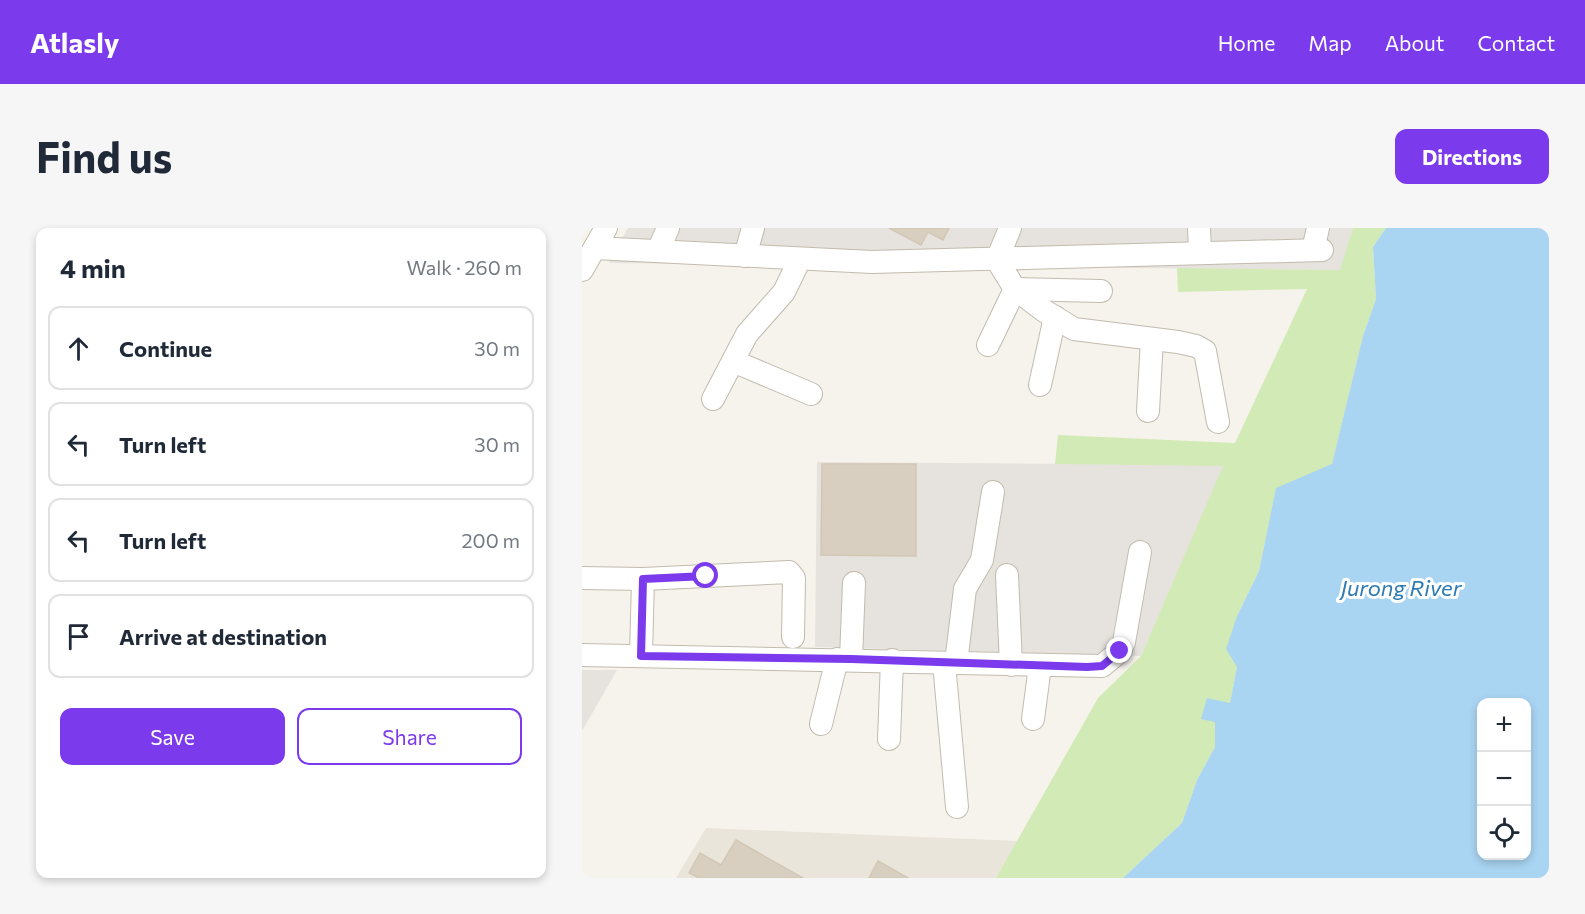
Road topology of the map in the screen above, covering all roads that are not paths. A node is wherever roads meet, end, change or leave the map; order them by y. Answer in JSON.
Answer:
{"nodes":[{"id":1,"x":606,"y":228,"type":"edge"},
{"id":2,"x":668,"y":228,"type":"edge"},
{"id":3,"x":753,"y":228,"type":"edge"},
{"id":4,"x":1010,"y":228,"type":"edge"},
{"id":5,"x":1199,"y":228,"type":"edge"},
{"id":6,"x":1318,"y":228,"type":"edge"},
{"id":7,"x":595,"y":248,"type":"junction"},
{"id":8,"x":658,"y":251,"type":"junction"},
{"id":9,"x":1200,"y":251,"type":"junction"},
{"id":10,"x":745,"y":256,"type":"junction"},
{"id":11,"x":800,"y":259,"type":"junction"},
{"id":12,"x":997,"y":260,"type":"junction"},
{"id":13,"x":582,"y":270,"type":"edge"},
{"id":14,"x":1015,"y":289,"type":"junction"},
{"id":15,"x":1101,"y":291,"type":"dead end"},
{"id":16,"x":1055,"y":317,"type":"junction"},
{"id":17,"x":1152,"y":339,"type":"junction"},
{"id":18,"x":988,"y":345,"type":"dead end"},
{"id":19,"x":733,"y":361,"type":"junction"},
{"id":20,"x":1040,"y":385,"type":"dead end"},
{"id":21,"x":811,"y":394,"type":"dead end"},
{"id":22,"x":712,"y":399,"type":"dead end"},
{"id":23,"x":1148,"y":411,"type":"dead end"},
{"id":24,"x":1218,"y":422,"type":"dead end"},
{"id":25,"x":993,"y":492,"type":"dead end"},
{"id":26,"x":1140,"y":552,"type":"dead end"},
{"id":27,"x":1006,"y":575,"type":"dead end"},
{"id":28,"x":582,"y":578,"type":"edge"},
{"id":29,"x":643,"y":579,"type":"junction"},
{"id":30,"x":854,"y":583,"type":"dead end"},
{"id":31,"x":793,"y":636,"type":"dead end"},
{"id":32,"x":582,"y":655,"type":"edge"},
{"id":33,"x":641,"y":656,"type":"junction"},
{"id":34,"x":844,"y":659,"type":"junction"},
{"id":35,"x":892,"y":660,"type":"junction"},
{"id":36,"x":950,"y":663,"type":"junction"},
{"id":37,"x":1011,"y":665,"type":"junction"},
{"id":38,"x":1040,"y":666,"type":"junction"},
{"id":39,"x":1033,"y":719,"type":"dead end"},
{"id":40,"x":822,"y":724,"type":"dead end"},
{"id":41,"x":889,"y":740,"type":"dead end"},
{"id":42,"x":957,"y":807,"type":"dead end"}],
"edges":[{"from":1,"to":7,"type":"street"},
{"from":2,"to":8,"type":"street"},
{"from":3,"to":10,"type":"street"},
{"from":4,"to":12,"type":"street"},
{"from":5,"to":9,"type":"street"},
{"from":6,"to":9,"type":"street"},
{"from":7,"to":8,"type":"street"},
{"from":7,"to":13,"type":"street"},
{"from":8,"to":10,"type":"street"},
{"from":9,"to":12,"type":"street"},
{"from":10,"to":11,"type":"street"},
{"from":11,"to":12,"type":"street"},
{"from":11,"to":19,"type":"street"},
{"from":12,"to":14,"type":"street"},
{"from":14,"to":15,"type":"street"},
{"from":14,"to":16,"type":"street"},
{"from":14,"to":18,"type":"street"},
{"from":16,"to":17,"type":"street"},
{"from":16,"to":20,"type":"street"},
{"from":17,"to":23,"type":"street"},
{"from":17,"to":24,"type":"street"},
{"from":19,"to":21,"type":"street"},
{"from":19,"to":22,"type":"street"},
{"from":25,"to":36,"type":"street"},
{"from":26,"to":38,"type":"street"},
{"from":27,"to":37,"type":"street"},
{"from":28,"to":29,"type":"street"},
{"from":29,"to":31,"type":"street"},
{"from":29,"to":33,"type":"street"},
{"from":30,"to":34,"type":"street"},
{"from":32,"to":33,"type":"street"},
{"from":33,"to":34,"type":"street"},
{"from":34,"to":35,"type":"street"},
{"from":34,"to":40,"type":"street"},
{"from":35,"to":36,"type":"street"},
{"from":35,"to":41,"type":"street"},
{"from":36,"to":37,"type":"street"},
{"from":36,"to":42,"type":"street"},
{"from":37,"to":38,"type":"street"},
{"from":38,"to":39,"type":"street"}]}
